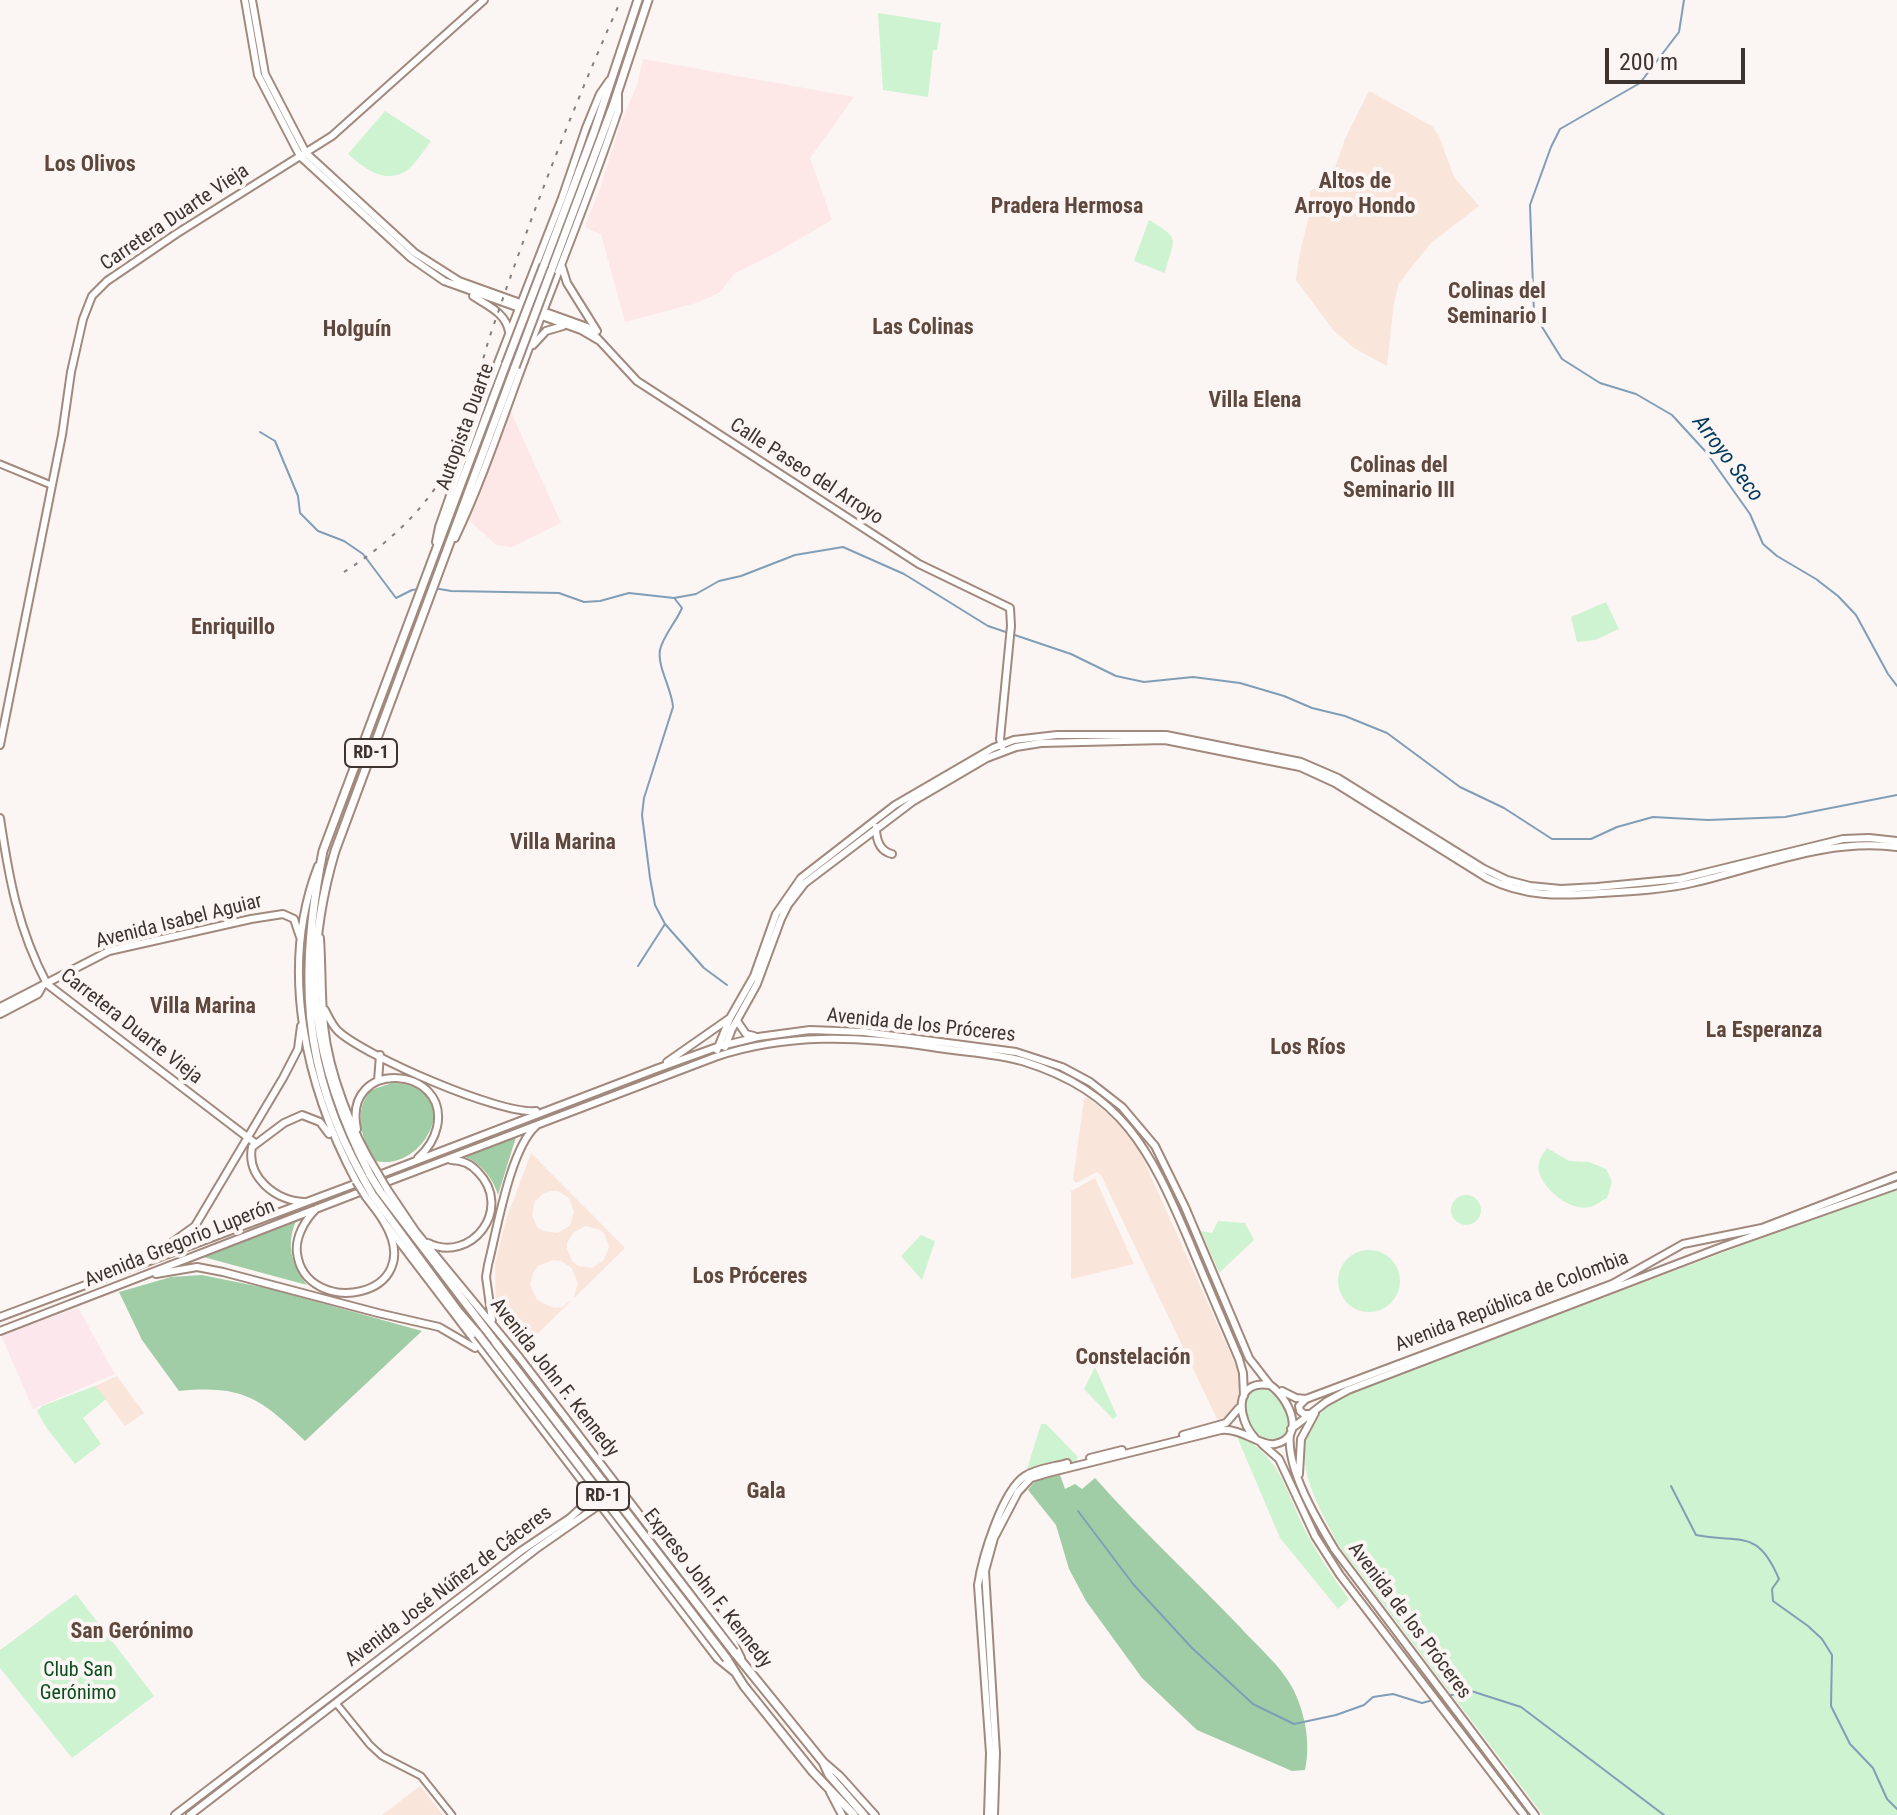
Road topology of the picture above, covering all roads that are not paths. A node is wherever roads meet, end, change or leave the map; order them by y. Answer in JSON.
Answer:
{"nodes":[{"id":1,"x":245,"y":0,"type":"edge"},
{"id":2,"x":252,"y":0,"type":"edge"},
{"id":3,"x":484,"y":0,"type":"edge"},
{"id":4,"x":638,"y":0,"type":"edge"},
{"id":5,"x":648,"y":0,"type":"edge"},
{"id":6,"x":610,"y":80,"type":"junction"},
{"id":7,"x":619,"y":88,"type":"junction"},
{"id":8,"x":303,"y":155,"type":"junction"},
{"id":9,"x":562,"y":266,"type":"junction"},
{"id":10,"x":459,"y":288,"type":"junction"},
{"id":11,"x":520,"y":306,"type":"junction"},
{"id":12,"x":543,"y":314,"type":"junction"},
{"id":13,"x":566,"y":325,"type":"junction"},
{"id":14,"x":509,"y":335,"type":"junction"},
{"id":15,"x":601,"y":341,"type":"junction"},
{"id":16,"x":526,"y":354,"type":"junction"},
{"id":17,"x":511,"y":365,"type":"junction"},
{"id":18,"x":0,"y":464,"type":"edge"},
{"id":19,"x":51,"y":485,"type":"junction"},
{"id":20,"x":447,"y":553,"type":"junction"},
{"id":21,"x":432,"y":561,"type":"junction"},
{"id":22,"x":431,"y":576,"type":"junction"},
{"id":23,"x":0,"y":745,"type":"edge"},
{"id":24,"x":1002,"y":747,"type":"junction"},
{"id":25,"x":0,"y":818,"type":"edge"},
{"id":26,"x":876,"y":827,"type":"junction"},
{"id":27,"x":1897,"y":841,"type":"edge"},
{"id":28,"x":1897,"y":847,"type":"edge"},
{"id":29,"x":323,"y":851,"type":"junction"},
{"id":30,"x":892,"y":854,"type":"dead end"},
{"id":31,"x":319,"y":919,"type":"junction"},
{"id":32,"x":301,"y":940,"type":"junction"},
{"id":33,"x":756,"y":977,"type":"junction"},
{"id":34,"x":44,"y":986,"type":"junction"},
{"id":35,"x":323,"y":1006,"type":"junction"},
{"id":36,"x":0,"y":1007,"type":"edge"},
{"id":37,"x":0,"y":1014,"type":"edge"},
{"id":38,"x":301,"y":1014,"type":"junction"},
{"id":39,"x":733,"y":1020,"type":"junction"},
{"id":40,"x":758,"y":1037,"type":"junction"},
{"id":41,"x":726,"y":1044,"type":"junction"},
{"id":42,"x":717,"y":1047,"type":"junction"},
{"id":43,"x":380,"y":1055,"type":"junction"},
{"id":44,"x":719,"y":1056,"type":"junction"},
{"id":45,"x":396,"y":1064,"type":"junction"},
{"id":46,"x":656,"y":1069,"type":"junction"},
{"id":47,"x":394,"y":1078,"type":"junction"},
{"id":48,"x":378,"y":1081,"type":"junction"},
{"id":49,"x":328,"y":1086,"type":"junction"},
{"id":50,"x":551,"y":1109,"type":"junction"},
{"id":51,"x":348,"y":1115,"type":"junction"},
{"id":52,"x":539,"y":1123,"type":"junction"},
{"id":53,"x":247,"y":1138,"type":"junction"},
{"id":54,"x":360,"y":1141,"type":"junction"},
{"id":55,"x":335,"y":1142,"type":"junction"},
{"id":56,"x":255,"y":1143,"type":"junction"},
{"id":57,"x":416,"y":1161,"type":"junction"},
{"id":58,"x":440,"y":1163,"type":"junction"},
{"id":59,"x":1897,"y":1176,"type":"edge"},
{"id":60,"x":365,"y":1178,"type":"junction"},
{"id":61,"x":1897,"y":1185,"type":"edge"},
{"id":62,"x":375,"y":1192,"type":"junction"},
{"id":63,"x":308,"y":1202,"type":"junction"},
{"id":64,"x":319,"y":1207,"type":"junction"},
{"id":65,"x":488,"y":1221,"type":"junction"},
{"id":66,"x":385,"y":1223,"type":"junction"},
{"id":67,"x":498,"y":1225,"type":"junction"},
{"id":68,"x":420,"y":1237,"type":"junction"},
{"id":69,"x":1689,"y":1243,"type":"junction"},
{"id":70,"x":1670,"y":1251,"type":"junction"},
{"id":71,"x":1697,"y":1257,"type":"junction"},
{"id":72,"x":144,"y":1262,"type":"junction"},
{"id":73,"x":1671,"y":1269,"type":"junction"},
{"id":74,"x":118,"y":1285,"type":"junction"},
{"id":75,"x":0,"y":1317,"type":"edge"},
{"id":76,"x":493,"y":1324,"type":"junction"},
{"id":77,"x":0,"y":1331,"type":"edge"},
{"id":78,"x":486,"y":1357,"type":"junction"},
{"id":79,"x":1256,"y":1370,"type":"junction"},
{"id":80,"x":1244,"y":1379,"type":"junction"},
{"id":81,"x":1272,"y":1386,"type":"junction"},
{"id":82,"x":1243,"y":1398,"type":"junction"},
{"id":83,"x":1306,"y":1399,"type":"junction"},
{"id":84,"x":1318,"y":1409,"type":"junction"},
{"id":85,"x":1311,"y":1414,"type":"junction"},
{"id":86,"x":1291,"y":1430,"type":"junction"},
{"id":87,"x":1258,"y":1440,"type":"junction"},
{"id":88,"x":1278,"y":1457,"type":"junction"},
{"id":89,"x":1291,"y":1458,"type":"junction"},
{"id":90,"x":599,"y":1462,"type":"junction"},
{"id":91,"x":577,"y":1477,"type":"junction"},
{"id":92,"x":1299,"y":1478,"type":"junction"},
{"id":93,"x":613,"y":1480,"type":"junction"},
{"id":94,"x":1020,"y":1484,"type":"junction"},
{"id":95,"x":593,"y":1497,"type":"junction"},
{"id":96,"x":599,"y":1505,"type":"junction"},
{"id":97,"x":633,"y":1507,"type":"junction"},
{"id":98,"x":614,"y":1524,"type":"junction"},
{"id":99,"x":746,"y":1667,"type":"junction"},
{"id":100,"x":733,"y":1671,"type":"junction"},
{"id":101,"x":336,"y":1703,"type":"junction"},
{"id":102,"x":823,"y":1762,"type":"junction"},
{"id":103,"x":830,"y":1792,"type":"junction"},
{"id":104,"x":857,"y":1813,"type":"edge"},
{"id":105,"x":175,"y":1815,"type":"edge"},
{"id":106,"x":190,"y":1815,"type":"edge"},
{"id":107,"x":452,"y":1815,"type":"edge"},
{"id":108,"x":842,"y":1815,"type":"edge"},
{"id":109,"x":875,"y":1815,"type":"edge"},
{"id":110,"x":991,"y":1815,"type":"edge"},
{"id":111,"x":1524,"y":1815,"type":"edge"},
{"id":112,"x":1535,"y":1815,"type":"edge"}],
"edges":[{"from":1,"to":8,"type":"main road"},
{"from":2,"to":8,"type":"main road"},
{"from":3,"to":8,"type":"main road","name":"Carretera Duarte Vieja"},
{"from":4,"to":6,"type":"highway","name":"Autopista Duarte","number":"RD-1"},
{"from":5,"to":7,"type":"highway","name":"Autopista Duarte","number":"RD-1"},
{"from":6,"to":11,"type":"main road","name":"Autopista Duarte"},
{"from":6,"to":17,"type":"highway","name":"Autopista Duarte","number":"RD-1","bridge":true},
{"from":7,"to":9,"type":"main road","name":"Autopista Duarte"},
{"from":7,"to":17,"type":"highway","name":"Autopista Duarte","number":"RD-1","bridge":true},
{"from":8,"to":10,"type":"main road"},
{"from":8,"to":11,"type":"main road"},
{"from":8,"to":19,"type":"main road","name":"Carretera Duarte Vieja"},
{"from":9,"to":12,"type":"main road","name":"Autopista Duarte"},
{"from":9,"to":15,"type":"main road"},
{"from":10,"to":11,"type":"main road"},
{"from":10,"to":14,"type":"main road"},
{"from":11,"to":12,"type":"main road"},
{"from":11,"to":14,"type":"main road","name":"Autopista Duarte"},
{"from":12,"to":13,"type":"main road"},
{"from":12,"to":15,"type":"main road"},
{"from":12,"to":16,"type":"main road","name":"Autopista Duarte"},
{"from":13,"to":15,"type":"main road"},
{"from":13,"to":16,"type":"main road"},
{"from":14,"to":21,"type":"main road","name":"Autopista Duarte"},
{"from":15,"to":24,"type":"main road","name":"Calle Paseo del Arroyo"},
{"from":16,"to":20,"type":"main road","name":"Autopista Duarte"},
{"from":17,"to":20,"type":"highway","name":"Autopista Duarte","number":"RD-1"},
{"from":17,"to":21,"type":"highway","name":"Autopista Duarte","number":"RD-1"},
{"from":18,"to":19,"type":"street"},
{"from":19,"to":23,"type":"main road","name":"Carretera Duarte Vieja"},
{"from":20,"to":22,"type":"highway","number":"RD-1"},
{"from":21,"to":22,"type":"highway","number":"RD-1"},
{"from":22,"to":29,"type":"highway","number":"RD-1"},
{"from":22,"to":31,"type":"highway","number":"RD-1"},
{"from":24,"to":26,"type":"main road"},
{"from":24,"to":27,"type":"main road"},
{"from":24,"to":28,"type":"main road"},
{"from":24,"to":33,"type":"main road"},
{"from":25,"to":34,"type":"main road","name":"Carretera Duarte Vieja"},
{"from":26,"to":30,"type":"main road"},
{"from":26,"to":33,"type":"main road"},
{"from":29,"to":32,"type":"main road"},
{"from":29,"to":49,"type":"highway","number":"RD-1"},
{"from":31,"to":35,"type":"main road"},
{"from":31,"to":49,"type":"highway","number":"RD-1"},
{"from":32,"to":34,"type":"main road","name":"Avenida Isabel Aguiar"},
{"from":32,"to":38,"type":"main road"},
{"from":33,"to":39,"type":"main road"},
{"from":34,"to":36,"type":"main road","name":"Avenida Isabel Aguiar"},
{"from":34,"to":37,"type":"main road","name":"Avenida Isabel Aguiar"},
{"from":34,"to":53,"type":"main road","name":"Carretera Duarte Vieja"},
{"from":35,"to":43,"type":"main road"},
{"from":35,"to":51,"type":"main road"},
{"from":38,"to":53,"type":"main road"},
{"from":38,"to":55,"type":"main road"},
{"from":39,"to":40,"type":"main road"},
{"from":39,"to":41,"type":"main road"},
{"from":39,"to":42,"type":"main road"},
{"from":39,"to":46,"type":"main road"},
{"from":40,"to":41,"type":"main road","name":"Avenida de los Próceres"},
{"from":40,"to":79,"type":"main road","name":"Avenida de los Próceres"},
{"from":41,"to":42,"type":"main road","name":"Avenida de los Próceres"},
{"from":41,"to":44,"type":"main road"},
{"from":42,"to":44,"type":"main road"},
{"from":42,"to":46,"type":"main road","name":"Avenida de los Próceres"},
{"from":43,"to":45,"type":"main road"},
{"from":43,"to":48,"type":"main road"},
{"from":44,"to":52,"type":"main road","name":"Avenida de los Próceres"},
{"from":44,"to":80,"type":"main road","name":"Avenida de los Próceres"},
{"from":45,"to":47,"type":"main road"},
{"from":45,"to":50,"type":"main road"},
{"from":46,"to":50,"type":"main road","name":"Avenida de los Próceres"},
{"from":47,"to":48,"type":"main road"},
{"from":47,"to":57,"type":"main road"},
{"from":48,"to":54,"type":"main road"},
{"from":49,"to":51,"type":"highway"},
{"from":49,"to":60,"type":"highway","number":"RD-1"},
{"from":50,"to":57,"type":"main road","name":"Avenida de los Próceres"},
{"from":51,"to":54,"type":"main road"},
{"from":52,"to":58,"type":"main road","name":"Avenida de los Próceres"},
{"from":52,"to":67,"type":"main road"},
{"from":53,"to":56,"type":"main road","name":"Carretera Duarte Vieja"},
{"from":53,"to":72,"type":"main road"},
{"from":54,"to":60,"type":"main road"},
{"from":55,"to":56,"type":"main road"},
{"from":55,"to":60,"type":"main road"},
{"from":56,"to":63,"type":"main road"},
{"from":57,"to":60,"type":"main road","name":"Avenida de los Próceres"},
{"from":58,"to":62,"type":"main road","name":"Avenida de los Próceres"},
{"from":58,"to":65,"type":"main road"},
{"from":59,"to":69,"type":"main road","name":"Avenida República de Colombia"},
{"from":60,"to":62,"type":"highway","number":"RD-1","bridge":true},
{"from":60,"to":62,"type":"main road","bridge":true},
{"from":60,"to":63,"type":"main road","name":"Avenida Gregorio Luperón"},
{"from":61,"to":71,"type":"main road","name":"Avenida República de Colombia"},
{"from":62,"to":64,"type":"main road","name":"Avenida Gregorio Luperón"},
{"from":62,"to":66,"type":"main road"},
{"from":62,"to":68,"type":"main road","name":"Avenida John F. Kennedy"},
{"from":62,"to":99,"type":"highway","name":"Expreso John F. Kennedy","number":"RD-1","bridge":true},
{"from":62,"to":100,"type":"highway","name":"Expreso John F. Kennedy","number":"RD-1","bridge":true},
{"from":63,"to":72,"type":"main road","name":"Avenida Gregorio Luperón"},
{"from":64,"to":66,"type":"main road"},
{"from":64,"to":74,"type":"main road","name":"Avenida Gregorio Luperón"},
{"from":65,"to":67,"type":"main road"},
{"from":65,"to":68,"type":"main road"},
{"from":66,"to":78,"type":"main road","name":"Avenida John F. Kennedy"},
{"from":67,"to":76,"type":"main road"},
{"from":68,"to":76,"type":"main road","name":"Avenida John F. Kennedy"},
{"from":69,"to":70,"type":"main road","name":"Avenida República de Colombia"},
{"from":69,"to":71,"type":"main road"},
{"from":70,"to":73,"type":"main road"},
{"from":70,"to":83,"type":"main road","name":"Avenida República de Colombia"},
{"from":71,"to":73,"type":"main road","name":"Avenida República de Colombia"},
{"from":72,"to":75,"type":"main road","name":"Avenida Gregorio Luperón"},
{"from":73,"to":84,"type":"main road","name":"Avenida República de Colombia"},
{"from":74,"to":77,"type":"main road","name":"Avenida Gregorio Luperón"},
{"from":74,"to":78,"type":"main road"},
{"from":76,"to":90,"type":"main road","name":"Avenida John F. Kennedy"},
{"from":78,"to":91,"type":"main road","name":"Avenida John F. Kennedy","number":"RD-1"},
{"from":79,"to":80,"type":"main road"},
{"from":79,"to":81,"type":"main road","name":"Avenida de los Próceres"},
{"from":80,"to":82,"type":"main road","name":"Avenida de los Próceres"},
{"from":81,"to":82,"type":"main road"},
{"from":81,"to":83,"type":"main road"},
{"from":81,"to":86,"type":"main road"},
{"from":82,"to":87,"type":"main road"},
{"from":82,"to":94,"type":"main road"},
{"from":83,"to":85,"type":"main road"},
{"from":84,"to":85,"type":"main road","name":"Avenida República de Colombia"},
{"from":84,"to":92,"type":"main road"},
{"from":85,"to":86,"type":"main road","name":"Avenida República de Colombia"},
{"from":86,"to":87,"type":"main road"},
{"from":86,"to":89,"type":"main road","name":"Avenida de los Próceres"},
{"from":87,"to":88,"type":"main road","name":"Avenida de los Próceres"},
{"from":87,"to":94,"type":"main road"},
{"from":88,"to":89,"type":"main road"},
{"from":88,"to":111,"type":"main road","name":"Avenida de los Próceres"},
{"from":89,"to":92,"type":"main road","name":"Avenida de los Próceres"},
{"from":90,"to":91,"type":"main road"},
{"from":90,"to":93,"type":"main road","name":"Avenida John F. Kennedy"},
{"from":91,"to":95,"type":"main road","name":"Avenida John F. Kennedy","number":"RD-1"},
{"from":92,"to":112,"type":"main road","name":"Avenida de los Próceres"},
{"from":93,"to":95,"type":"main road","name":"Avenida José Núñez de Cáceres"},
{"from":93,"to":96,"type":"main road","name":"Avenida José Núñez de Cáceres"},
{"from":93,"to":97,"type":"main road","name":"Avenida John F. Kennedy"},
{"from":94,"to":110,"type":"main road"},
{"from":95,"to":96,"type":"main road","name":"Avenida John F. Kennedy","number":"RD-1"},
{"from":95,"to":105,"type":"main road","name":"Avenida José Núñez de Cáceres"},
{"from":96,"to":98,"type":"main road","name":"Avenida John F. Kennedy","number":"RD-1"},
{"from":96,"to":101,"type":"main road","name":"Avenida José Núñez de Cáceres"},
{"from":97,"to":98,"type":"main road"},
{"from":97,"to":99,"type":"main road","name":"Avenida John F. Kennedy"},
{"from":98,"to":100,"type":"main road","name":"Avenida John F. Kennedy","number":"RD-1"},
{"from":99,"to":102,"type":"highway","name":"Expreso John F. Kennedy","number":"RD-1"},
{"from":100,"to":103,"type":"highway","name":"Expreso John F. Kennedy","number":"RD-1"},
{"from":101,"to":106,"type":"main road","name":"Avenida José Núñez de Cáceres"},
{"from":101,"to":107,"type":"street"},
{"from":102,"to":104,"type":"highway","name":"Expreso John F. Kennedy","number":"RD-1"},
{"from":102,"to":109,"type":"main road","number":"RD-1"},
{"from":103,"to":104,"type":"highway","name":"Expreso John F. Kennedy","number":"RD-1"},
{"from":103,"to":108,"type":"main road","number":"RD-1"}]}
